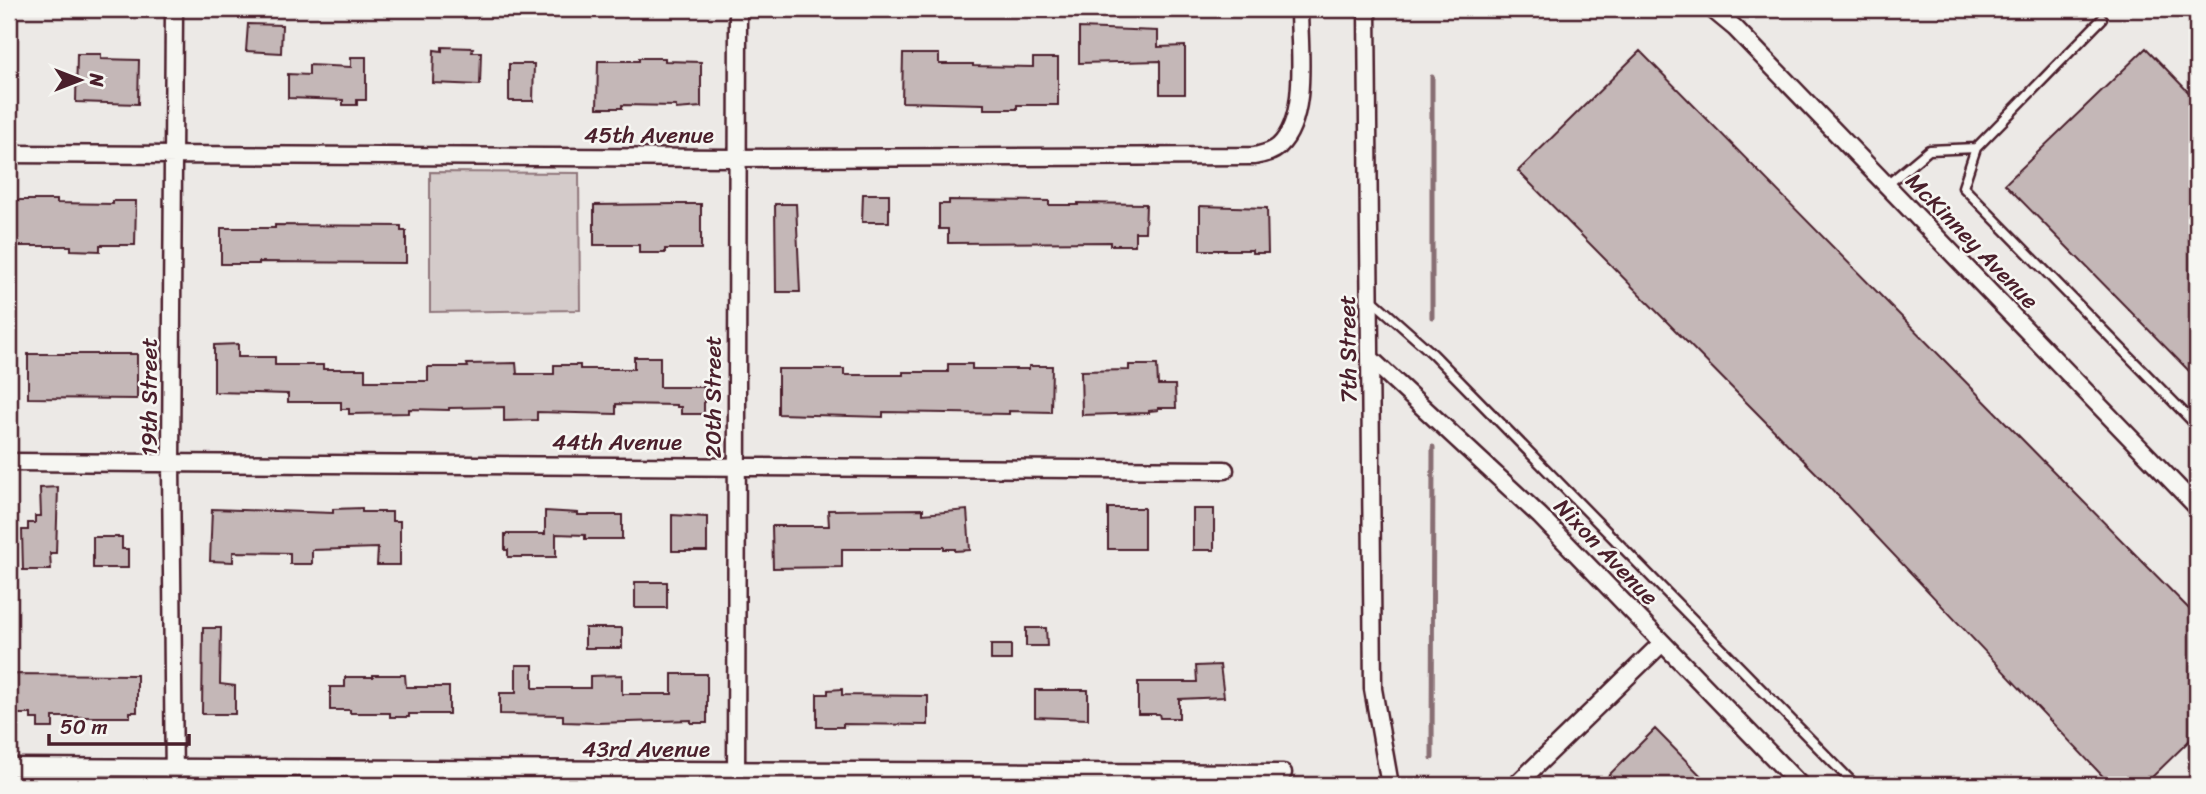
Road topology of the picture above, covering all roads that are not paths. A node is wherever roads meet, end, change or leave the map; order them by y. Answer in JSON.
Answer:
{"nodes":[{"id":1,"x":174,"y":9,"type":"edge"},
{"id":2,"x":738,"y":9,"type":"edge"},
{"id":3,"x":1299,"y":9,"type":"edge"},
{"id":4,"x":1367,"y":9,"type":"edge"},
{"id":5,"x":1712,"y":9,"type":"edge"},
{"id":6,"x":2102,"y":19,"type":"dead end"},
{"id":7,"x":1976,"y":148,"type":"junction"},
{"id":8,"x":9,"y":153,"type":"edge"},
{"id":9,"x":173,"y":155,"type":"junction"},
{"id":10,"x":736,"y":158,"type":"junction"},
{"id":11,"x":1887,"y":185,"type":"junction"},
{"id":12,"x":1370,"y":298,"type":"junction"},
{"id":13,"x":1371,"y":359,"type":"junction"},
{"id":14,"x":2197,"y":426,"type":"edge"},
{"id":15,"x":9,"y":462,"type":"edge"},
{"id":16,"x":171,"y":463,"type":"junction"},
{"id":17,"x":736,"y":466,"type":"junction"},
{"id":18,"x":1224,"y":470,"type":"dead end"},
{"id":19,"x":2197,"y":507,"type":"edge"},
{"id":20,"x":1662,"y":643,"type":"junction"},
{"id":21,"x":9,"y":767,"type":"edge"},
{"id":22,"x":1283,"y":773,"type":"dead end"},
{"id":23,"x":174,"y":777,"type":"edge"},
{"id":24,"x":736,"y":779,"type":"edge"},
{"id":25,"x":1390,"y":785,"type":"edge"},
{"id":26,"x":1516,"y":785,"type":"edge"},
{"id":27,"x":1800,"y":785,"type":"edge"},
{"id":28,"x":1855,"y":785,"type":"edge"}],
"edges":[{"from":1,"to":9,"type":"street","name":"19th Street"},
{"from":2,"to":10,"type":"street","name":"20th Street"},
{"from":3,"to":10,"type":"street","name":"45th Avenue"},
{"from":4,"to":12,"type":"street","name":"7th Street"},
{"from":5,"to":11,"type":"street","name":"McKinney Avenue"},
{"from":6,"to":7,"type":"lane"},
{"from":7,"to":11,"type":"lane"},
{"from":7,"to":14,"type":"lane"},
{"from":8,"to":9,"type":"street","name":"45th Avenue"},
{"from":9,"to":10,"type":"street","name":"45th Avenue"},
{"from":9,"to":16,"type":"street","name":"19th Street"},
{"from":10,"to":17,"type":"street","name":"20th Street"},
{"from":11,"to":19,"type":"street","name":"McKinney Avenue"},
{"from":12,"to":13,"type":"street","name":"7th Street"},
{"from":12,"to":28,"type":"lane"},
{"from":13,"to":20,"type":"street","name":"Nixon Avenue"},
{"from":13,"to":25,"type":"street","name":"7th Street"},
{"from":15,"to":16,"type":"street","name":"44th Avenue"},
{"from":16,"to":17,"type":"street","name":"44th Avenue"},
{"from":16,"to":23,"type":"street","name":"19th Street"},
{"from":17,"to":18,"type":"street","name":"44th Avenue"},
{"from":17,"to":24,"type":"street","name":"20th Street"},
{"from":20,"to":26,"type":"street"},
{"from":20,"to":27,"type":"street","name":"Nixon Avenue"},
{"from":21,"to":23,"type":"street","name":"43rd Avenue"},
{"from":22,"to":24,"type":"street","name":"43rd Avenue"},
{"from":23,"to":24,"type":"street","name":"43rd Avenue"}]}
